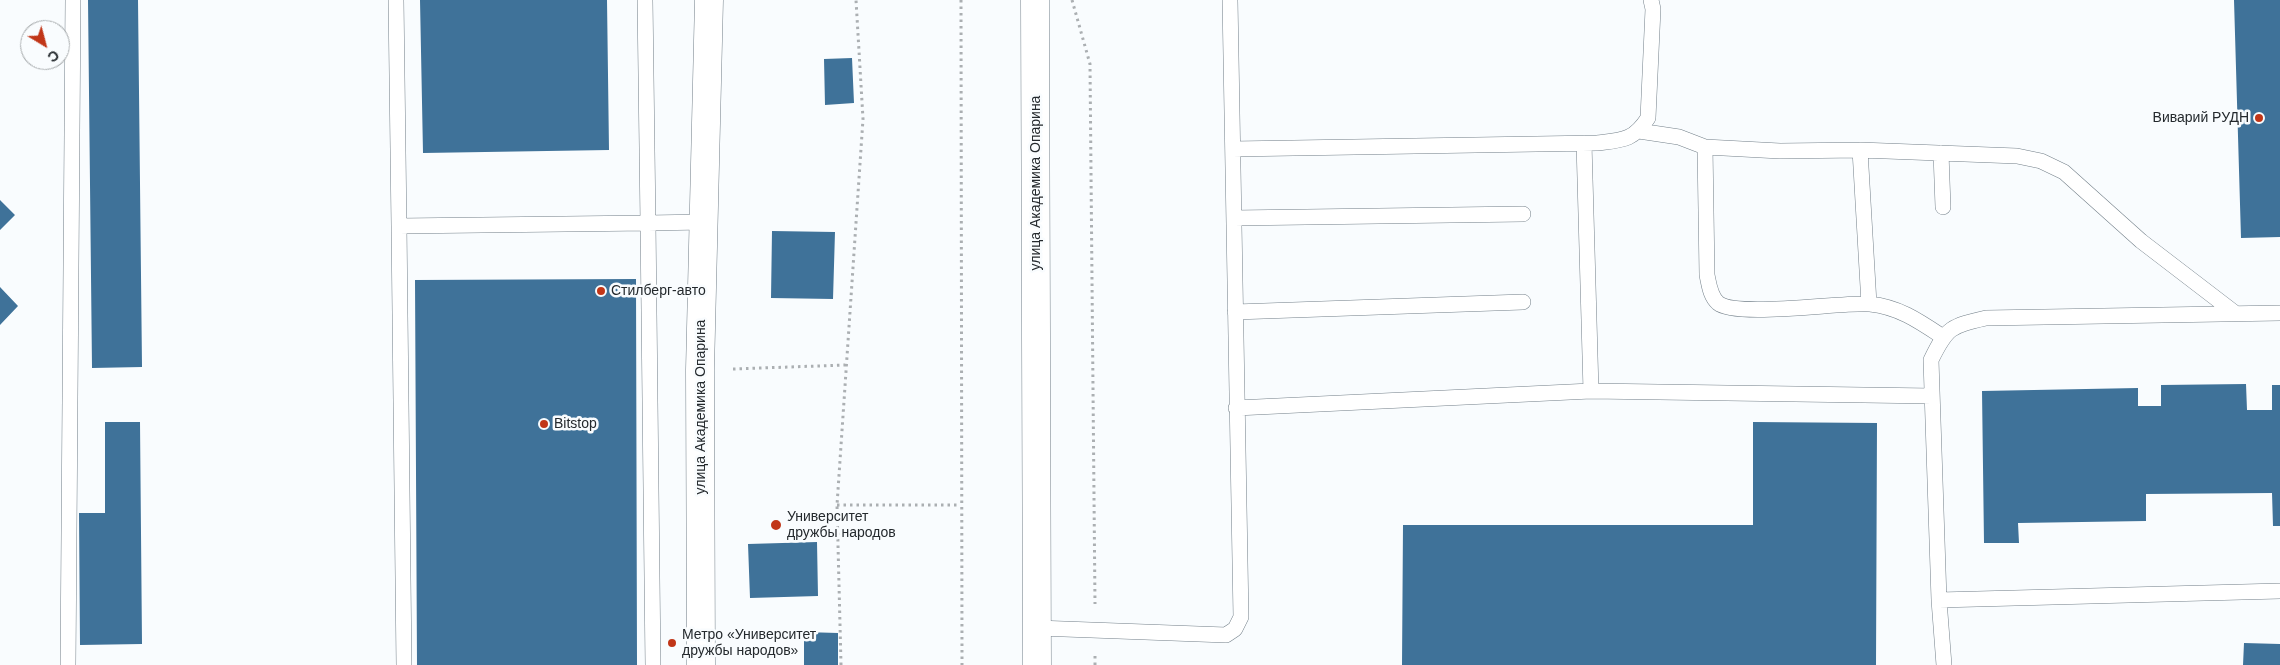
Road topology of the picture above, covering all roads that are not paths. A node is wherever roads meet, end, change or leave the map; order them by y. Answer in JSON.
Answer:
{"nodes":[{"id":1,"x":73,"y":0,"type":"edge"},
{"id":2,"x":396,"y":0,"type":"edge"},
{"id":3,"x":645,"y":0,"type":"edge"},
{"id":4,"x":709,"y":0,"type":"edge"},
{"id":5,"x":1035,"y":0,"type":"edge"},
{"id":6,"x":1230,"y":0,"type":"edge"},
{"id":7,"x":1651,"y":0,"type":"edge"},
{"id":8,"x":1639,"y":131,"type":"junction"},
{"id":9,"x":1584,"y":143,"type":"junction"},
{"id":10,"x":1705,"y":147,"type":"junction"},
{"id":11,"x":1232,"y":149,"type":"junction"},
{"id":12,"x":1860,"y":150,"type":"junction"},
{"id":13,"x":1941,"y":153,"type":"junction"},
{"id":14,"x":1943,"y":207,"type":"dead end"},
{"id":15,"x":1523,"y":214,"type":"dead end"},
{"id":16,"x":1234,"y":218,"type":"junction"},
{"id":17,"x":704,"y":222,"type":"junction"},
{"id":18,"x":648,"y":223,"type":"junction"},
{"id":19,"x":399,"y":226,"type":"junction"},
{"id":20,"x":1524,"y":302,"type":"dead end"},
{"id":21,"x":1869,"y":304,"type":"junction"},
{"id":22,"x":1235,"y":312,"type":"junction"},
{"id":23,"x":2235,"y":313,"type":"junction"},
{"id":24,"x":2280,"y":313,"type":"edge"},
{"id":25,"x":1943,"y":337,"type":"junction"},
{"id":26,"x":1591,"y":391,"type":"junction"},
{"id":27,"x":1932,"y":396,"type":"junction"},
{"id":28,"x":1236,"y":408,"type":"junction"},
{"id":29,"x":2280,"y":591,"type":"edge"},
{"id":30,"x":1939,"y":600,"type":"junction"},
{"id":31,"x":1037,"y":628,"type":"junction"},
{"id":32,"x":68,"y":665,"type":"edge"},
{"id":33,"x":404,"y":665,"type":"edge"},
{"id":34,"x":653,"y":665,"type":"edge"},
{"id":35,"x":701,"y":665,"type":"edge"},
{"id":36,"x":1037,"y":665,"type":"edge"},
{"id":37,"x":1944,"y":665,"type":"edge"}],
"edges":[{"from":1,"to":32,"type":"lane"},
{"from":2,"to":19,"type":"lane"},
{"from":3,"to":18,"type":"lane"},
{"from":4,"to":17,"type":"street","name":"улица Академика Опарина"},
{"from":5,"to":31,"type":"street","name":"улица Академика Опарина"},
{"from":6,"to":11,"type":"lane"},
{"from":7,"to":8,"type":"lane"},
{"from":8,"to":9,"type":"lane"},
{"from":8,"to":10,"type":"lane"},
{"from":9,"to":11,"type":"lane"},
{"from":9,"to":26,"type":"lane"},
{"from":10,"to":12,"type":"lane"},
{"from":10,"to":21,"type":"lane"},
{"from":11,"to":16,"type":"lane"},
{"from":12,"to":13,"type":"lane"},
{"from":12,"to":21,"type":"lane"},
{"from":13,"to":14,"type":"lane"},
{"from":13,"to":23,"type":"lane"},
{"from":15,"to":16,"type":"lane"},
{"from":16,"to":22,"type":"lane"},
{"from":17,"to":18,"type":"lane"},
{"from":17,"to":35,"type":"street","name":"улица Академика Опарина"},
{"from":18,"to":19,"type":"lane"},
{"from":18,"to":34,"type":"lane"},
{"from":19,"to":33,"type":"lane"},
{"from":20,"to":22,"type":"lane"},
{"from":21,"to":25,"type":"lane"},
{"from":22,"to":28,"type":"lane"},
{"from":23,"to":24,"type":"lane"},
{"from":23,"to":25,"type":"lane"},
{"from":25,"to":27,"type":"lane"},
{"from":26,"to":27,"type":"lane"},
{"from":26,"to":28,"type":"lane"},
{"from":27,"to":30,"type":"lane"},
{"from":28,"to":31,"type":"lane"},
{"from":29,"to":30,"type":"lane"},
{"from":30,"to":37,"type":"lane"},
{"from":31,"to":36,"type":"street","name":"улица Академика Опарина"}]}
